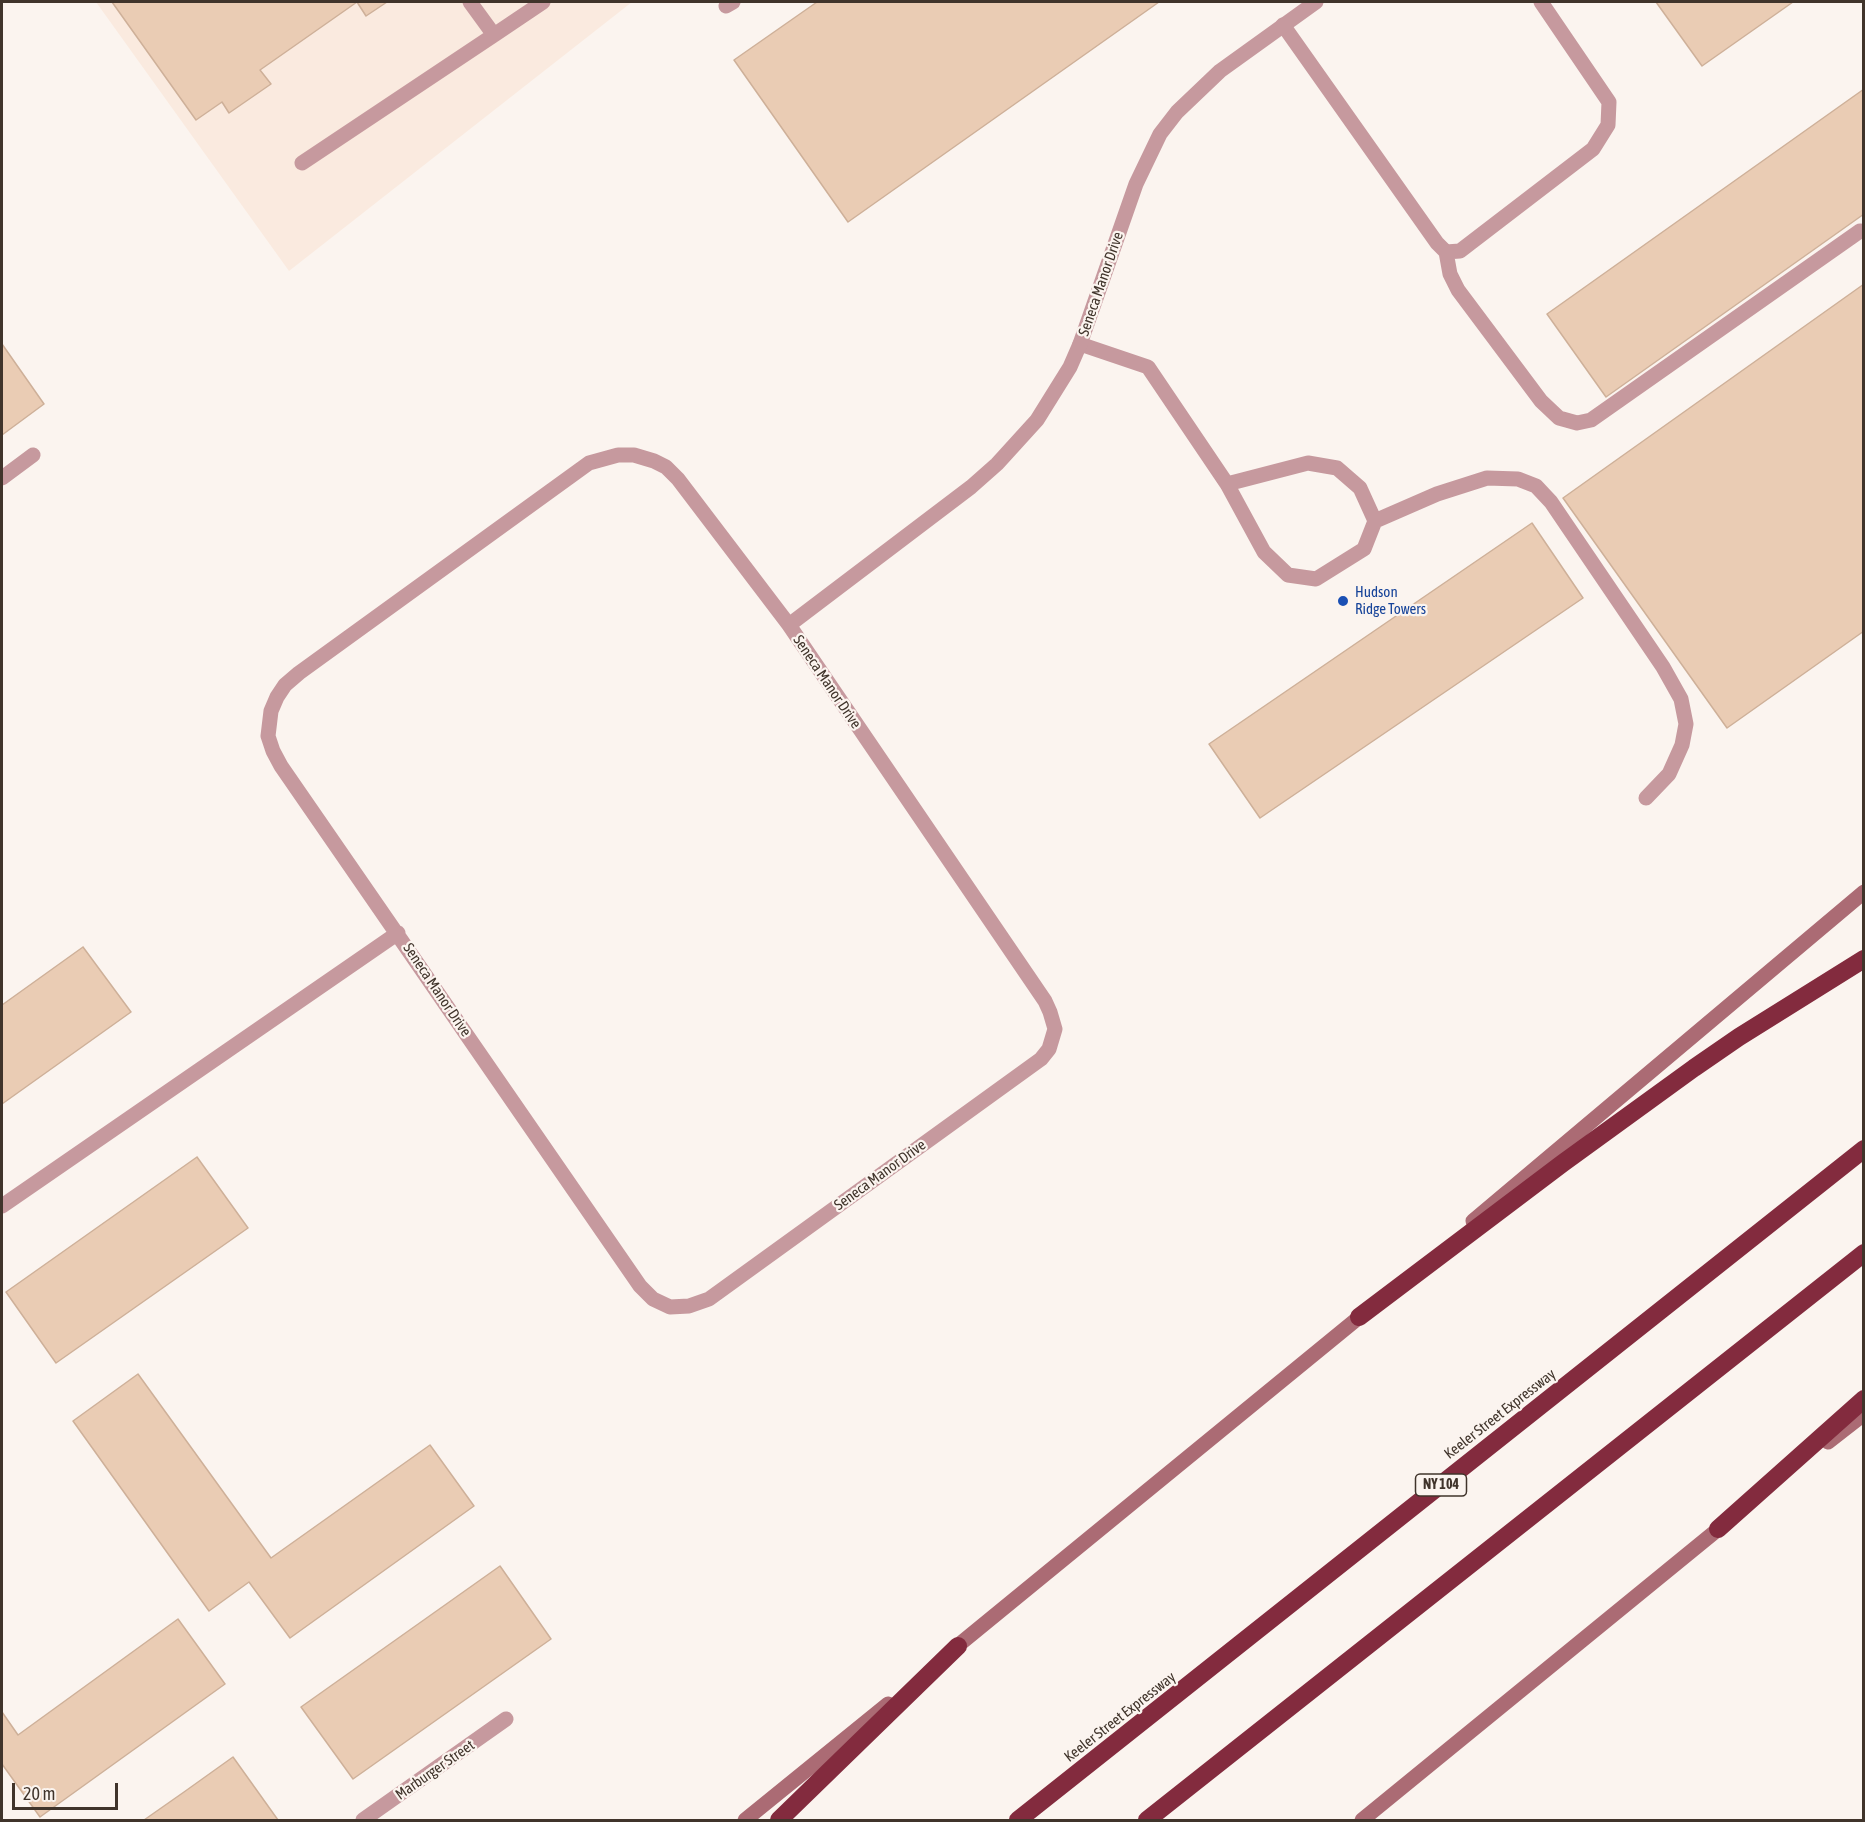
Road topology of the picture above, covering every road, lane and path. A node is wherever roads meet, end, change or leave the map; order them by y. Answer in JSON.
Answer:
{"nodes":[{"id":1,"x":470,"y":2,"type":"edge"},
{"id":2,"x":543,"y":2,"type":"edge"},
{"id":3,"x":1316,"y":2,"type":"edge"},
{"id":4,"x":1541,"y":2,"type":"edge"},
{"id":5,"x":1284,"y":25,"type":"junction"},
{"id":6,"x":494,"y":34,"type":"junction"},
{"id":7,"x":303,"y":163,"type":"dead end"},
{"id":8,"x":1860,"y":231,"type":"dead end"},
{"id":9,"x":1446,"y":252,"type":"junction"},
{"id":10,"x":1080,"y":344,"type":"junction"},
{"id":11,"x":33,"y":456,"type":"dead end"},
{"id":12,"x":2,"y":478,"type":"edge"},
{"id":13,"x":1227,"y":484,"type":"junction"},
{"id":14,"x":1375,"y":522,"type":"junction"},
{"id":15,"x":789,"y":625,"type":"junction"},
{"id":16,"x":1646,"y":798,"type":"dead end"},
{"id":17,"x":1863,"y":892,"type":"edge"},
{"id":18,"x":398,"y":933,"type":"junction"},
{"id":19,"x":1863,"y":959,"type":"edge"},
{"id":20,"x":1863,"y":1149,"type":"edge"},
{"id":21,"x":2,"y":1206,"type":"edge"},
{"id":22,"x":1863,"y":1253,"type":"edge"},
{"id":23,"x":1359,"y":1317,"type":"junction"},
{"id":24,"x":1863,"y":1399,"type":"edge"},
{"id":25,"x":1863,"y":1414,"type":"edge"},
{"id":26,"x":1718,"y":1529,"type":"junction"},
{"id":27,"x":958,"y":1646,"type":"junction"},
{"id":28,"x":506,"y":1719,"type":"dead end"},
{"id":29,"x":363,"y":1821,"type":"edge"},
{"id":30,"x":746,"y":1821,"type":"edge"},
{"id":31,"x":779,"y":1821,"type":"edge"},
{"id":32,"x":1018,"y":1821,"type":"edge"},
{"id":33,"x":1147,"y":1821,"type":"edge"},
{"id":34,"x":1362,"y":1821,"type":"edge"}],
"edges":[{"from":1,"to":6,"type":"street"},
{"from":2,"to":6,"type":"street"},
{"from":3,"to":5,"type":"street","name":"Seneca Manor Drive"},
{"from":4,"to":9,"type":"street"},
{"from":5,"to":9,"type":"street"},
{"from":5,"to":10,"type":"street","name":"Seneca Manor Drive"},
{"from":6,"to":7,"type":"street"},
{"from":8,"to":9,"type":"street"},
{"from":10,"to":13,"type":"street"},
{"from":10,"to":15,"type":"street","name":"Seneca Manor Drive"},
{"from":11,"to":12,"type":"street"},
{"from":13,"to":14,"type":"street"},
{"from":13,"to":14,"type":"street"},
{"from":14,"to":16,"type":"street"},
{"from":15,"to":18,"type":"street","name":"Seneca Manor Drive"},
{"from":15,"to":18,"type":"street","name":"Seneca Manor Drive"},
{"from":17,"to":23,"type":"main road"},
{"from":18,"to":21,"type":"street","name":"Seneca Manor Drive"},
{"from":19,"to":23,"type":"highway"},
{"from":20,"to":32,"type":"highway","name":"Keeler Street Expressway","number":"NY 104"},
{"from":22,"to":33,"type":"highway"},
{"from":23,"to":27,"type":"main road"},
{"from":24,"to":26,"type":"highway"},
{"from":25,"to":26,"type":"main road"},
{"from":26,"to":34,"type":"main road"},
{"from":27,"to":30,"type":"main road"},
{"from":27,"to":31,"type":"highway"},
{"from":28,"to":29,"type":"street","name":"Marburger Street"}]}
